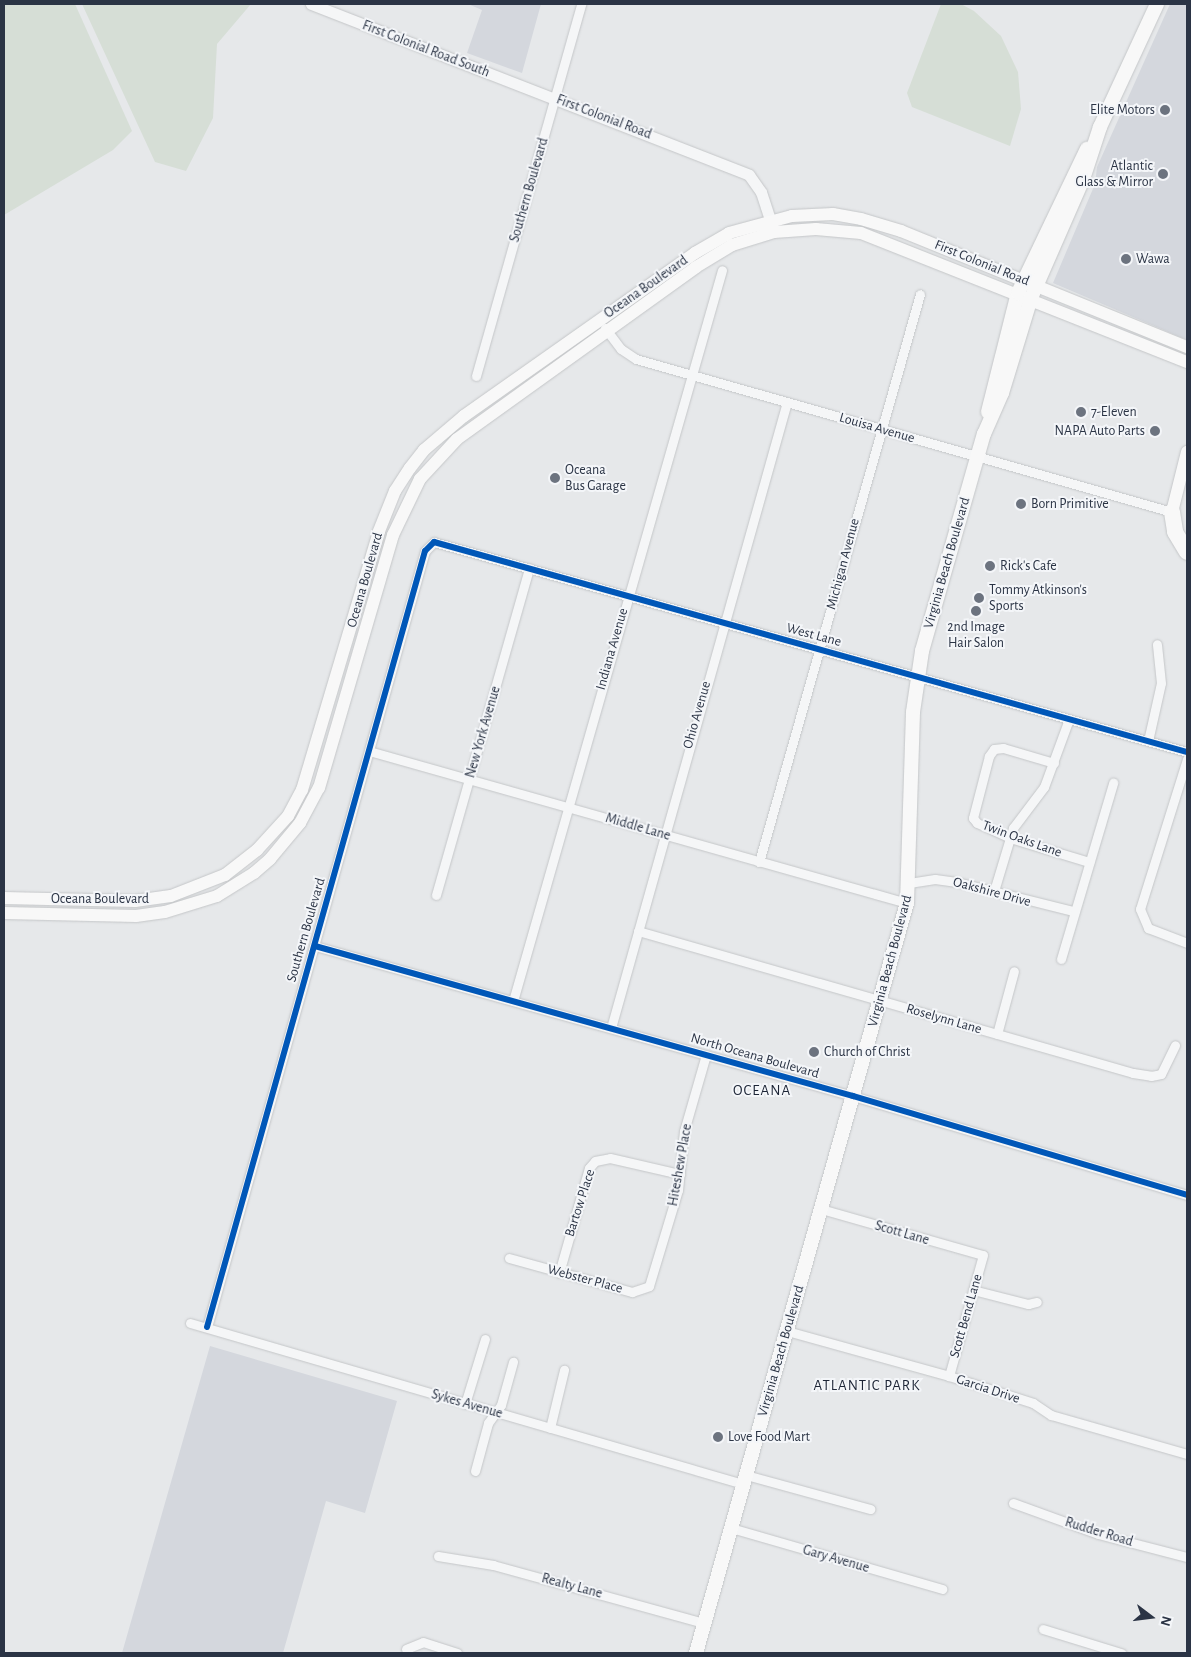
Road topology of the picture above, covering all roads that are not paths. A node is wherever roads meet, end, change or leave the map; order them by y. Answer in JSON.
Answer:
{"nodes":[{"id":1,"x":310,"y":4,"type":"edge"},
{"id":2,"x":581,"y":4,"type":"edge"},
{"id":3,"x":1156,"y":4,"type":"edge"},
{"id":4,"x":542,"y":94,"type":"joint"},
{"id":5,"x":556,"y":99,"type":"junction"},
{"id":6,"x":770,"y":220,"type":"junction"},
{"id":7,"x":774,"y":232,"type":"junction"},
{"id":8,"x":722,"y":270,"type":"dead end"},
{"id":9,"x":1027,"y":289,"type":"junction"},
{"id":10,"x":920,"y":294,"type":"dead end"},
{"id":11,"x":599,"y":319,"type":"junction"},
{"id":12,"x":607,"y":333,"type":"junction"},
{"id":13,"x":1187,"y":347,"type":"edge"},
{"id":14,"x":1187,"y":362,"type":"edge"},
{"id":15,"x":691,"y":375,"type":"junction"},
{"id":16,"x":476,"y":376,"type":"dead end"},
{"id":17,"x":787,"y":402,"type":"junction"},
{"id":18,"x":881,"y":429,"type":"junction"},
{"id":19,"x":1187,"y":452,"type":"edge"},
{"id":20,"x":977,"y":458,"type":"junction"},
{"id":21,"x":1172,"y":512,"type":"junction"},
{"id":22,"x":434,"y":542,"type":"joint"},
{"id":23,"x":1187,"y":552,"type":"edge"},
{"id":24,"x":529,"y":568,"type":"junction"},
{"id":25,"x":627,"y":596,"type":"junction"},
{"id":26,"x":723,"y":622,"type":"junction"},
{"id":27,"x":1156,"y":644,"type":"dead end"},
{"id":28,"x":820,"y":649,"type":"junction"},
{"id":29,"x":916,"y":675,"type":"junction"},
{"id":30,"x":1069,"y":719,"type":"junction"},
{"id":31,"x":1148,"y":741,"type":"junction"},
{"id":32,"x":369,"y":751,"type":"junction"},
{"id":33,"x":1187,"y":752,"type":"edge"},
{"id":34,"x":1187,"y":759,"type":"edge"},
{"id":35,"x":1054,"y":763,"type":"junction"},
{"id":36,"x":469,"y":780,"type":"junction"},
{"id":37,"x":1113,"y":783,"type":"dead end"},
{"id":38,"x":567,"y":806,"type":"junction"},
{"id":39,"x":663,"y":834,"type":"junction"},
{"id":40,"x":1010,"y":838,"type":"junction"},
{"id":41,"x":759,"y":862,"type":"junction"},
{"id":42,"x":1089,"y":862,"type":"junction"},
{"id":43,"x":225,"y":875,"type":"junction"},
{"id":44,"x":909,"y":883,"type":"junction"},
{"id":45,"x":232,"y":887,"type":"junction"},
{"id":46,"x":994,"y":891,"type":"junction"},
{"id":47,"x":436,"y":895,"type":"dead end"},
{"id":48,"x":4,"y":898,"type":"edge"},
{"id":49,"x":907,"y":903,"type":"junction"},
{"id":50,"x":1073,"y":912,"type":"junction"},
{"id":51,"x":4,"y":913,"type":"edge"},
{"id":52,"x":638,"y":931,"type":"junction"},
{"id":53,"x":1187,"y":943,"type":"edge"},
{"id":54,"x":315,"y":946,"type":"junction"},
{"id":55,"x":1061,"y":959,"type":"dead end"},
{"id":56,"x":1014,"y":971,"type":"dead end"},
{"id":57,"x":880,"y":1000,"type":"junction"},
{"id":58,"x":513,"y":1001,"type":"junction"},
{"id":59,"x":610,"y":1028,"type":"junction"},
{"id":60,"x":997,"y":1034,"type":"junction"},
{"id":61,"x":1176,"y":1044,"type":"dead end"},
{"id":62,"x":706,"y":1055,"type":"junction"},
{"id":63,"x":853,"y":1096,"type":"junction"},
{"id":64,"x":680,"y":1174,"type":"junction"},
{"id":65,"x":1187,"y":1194,"type":"edge"},
{"id":66,"x":822,"y":1209,"type":"junction"},
{"id":67,"x":662,"y":1246,"type":"joint"},
{"id":68,"x":984,"y":1255,"type":"joint"},
{"id":69,"x":509,"y":1258,"type":"dead end"},
{"id":70,"x":559,"y":1273,"type":"junction"},
{"id":71,"x":973,"y":1290,"type":"junction"},
{"id":72,"x":1038,"y":1302,"type":"dead end"},
{"id":73,"x":190,"y":1323,"type":"dead end"},
{"id":74,"x":207,"y":1327,"type":"junction"},
{"id":75,"x":786,"y":1331,"type":"junction"},
{"id":76,"x":485,"y":1339,"type":"dead end"},
{"id":77,"x":513,"y":1362,"type":"dead end"},
{"id":78,"x":564,"y":1370,"type":"dead end"},
{"id":79,"x":949,"y":1376,"type":"junction"},
{"id":80,"x":465,"y":1404,"type":"junction"},
{"id":81,"x":496,"y":1412,"type":"junction"},
{"id":82,"x":550,"y":1428,"type":"junction"},
{"id":83,"x":1187,"y":1454,"type":"edge"},
{"id":84,"x":475,"y":1471,"type":"dead end"},
{"id":85,"x":744,"y":1480,"type":"junction"},
{"id":86,"x":1013,"y":1503,"type":"dead end"},
{"id":87,"x":870,"y":1509,"type":"dead end"},
{"id":88,"x":731,"y":1528,"type":"junction"},
{"id":89,"x":438,"y":1556,"type":"dead end"},
{"id":90,"x":1187,"y":1556,"type":"edge"},
{"id":91,"x":942,"y":1589,"type":"dead end"},
{"id":92,"x":704,"y":1623,"type":"junction"},
{"id":93,"x":1043,"y":1629,"type":"dead end"},
{"id":94,"x":406,"y":1649,"type":"dead end"},
{"id":95,"x":457,"y":1653,"type":"edge"},
{"id":96,"x":696,"y":1653,"type":"edge"},
{"id":97,"x":1121,"y":1653,"type":"edge"}],
"edges":[{"from":1,"to":4,"type":"street","name":"First Colonial Road South"},
{"from":2,"to":5,"type":"street","name":"Southern Boulevard"},
{"from":3,"to":9,"type":"main road","name":"Virginia Beach Boulevard"},
{"from":4,"to":5,"type":"street","name":"First Colonial Road"},
{"from":5,"to":6,"type":"street","name":"First Colonial Road"},
{"from":5,"to":16,"type":"street","name":"Southern Boulevard"},
{"from":6,"to":7,"type":"street"},
{"from":6,"to":9,"type":"main road","name":"First Colonial Road"},
{"from":6,"to":11,"type":"main road","name":"Oceana Boulevard"},
{"from":7,"to":9,"type":"main road","name":"First Colonial Road"},
{"from":7,"to":12,"type":"main road","name":"Oceana Boulevard"},
{"from":8,"to":15,"type":"street","name":"Indiana Avenue"},
{"from":9,"to":13,"type":"main road","name":"First Colonial Road"},
{"from":9,"to":14,"type":"main road","name":"First Colonial Road"},
{"from":9,"to":20,"type":"main road","name":"Virginia Beach Boulevard"},
{"from":10,"to":18,"type":"street","name":"Michigan Avenue"},
{"from":11,"to":12,"type":"street","name":"Louisa Avenue"},
{"from":11,"to":43,"type":"main road","name":"Oceana Boulevard"},
{"from":12,"to":15,"type":"street","name":"Louisa Avenue"},
{"from":12,"to":45,"type":"main road","name":"Oceana Boulevard"},
{"from":15,"to":17,"type":"street","name":"Louisa Avenue"},
{"from":15,"to":25,"type":"street","name":"Indiana Avenue"},
{"from":17,"to":18,"type":"street","name":"Louisa Avenue"},
{"from":17,"to":26,"type":"street","name":"Ohio Avenue"},
{"from":18,"to":20,"type":"street","name":"Louisa Avenue"},
{"from":18,"to":28,"type":"street","name":"Michigan Avenue"},
{"from":19,"to":21,"type":"main road"},
{"from":20,"to":21,"type":"street","name":"Louisa Avenue"},
{"from":20,"to":29,"type":"main road","name":"Virginia Beach Boulevard"},
{"from":21,"to":23,"type":"highway"},
{"from":22,"to":24,"type":"street","name":"West Lane"},
{"from":22,"to":32,"type":"street","name":"Southern Boulevard"},
{"from":24,"to":25,"type":"street","name":"West Lane"},
{"from":24,"to":36,"type":"street","name":"New York Avenue"},
{"from":25,"to":26,"type":"street","name":"West Lane"},
{"from":25,"to":38,"type":"street","name":"Indiana Avenue"},
{"from":26,"to":28,"type":"street","name":"West Lane"},
{"from":26,"to":39,"type":"street","name":"Ohio Avenue"},
{"from":27,"to":31,"type":"street"},
{"from":28,"to":29,"type":"street","name":"West Lane"},
{"from":28,"to":41,"type":"street","name":"Michigan Avenue"},
{"from":29,"to":30,"type":"street","name":"West Lane"},
{"from":29,"to":44,"type":"main road","name":"Virginia Beach Boulevard"},
{"from":30,"to":31,"type":"street","name":"West Lane"},
{"from":30,"to":35,"type":"street"},
{"from":31,"to":33,"type":"street","name":"West Lane"},
{"from":32,"to":36,"type":"street","name":"Middle Lane"},
{"from":32,"to":54,"type":"street","name":"Southern Boulevard"},
{"from":34,"to":53,"type":"street"},
{"from":35,"to":40,"type":"street"},
{"from":35,"to":40,"type":"street","name":"Twin Oaks Lane"},
{"from":36,"to":38,"type":"street","name":"Middle Lane"},
{"from":36,"to":47,"type":"street","name":"New York Avenue"},
{"from":37,"to":42,"type":"street"},
{"from":38,"to":39,"type":"street","name":"Middle Lane"},
{"from":38,"to":58,"type":"street","name":"Indiana Avenue"},
{"from":39,"to":41,"type":"street","name":"Middle Lane"},
{"from":39,"to":52,"type":"street","name":"Ohio Avenue"},
{"from":40,"to":42,"type":"street","name":"Twin Oaks Lane"},
{"from":40,"to":46,"type":"street"},
{"from":41,"to":49,"type":"street","name":"Middle Lane"},
{"from":42,"to":50,"type":"street"},
{"from":43,"to":45,"type":"main road"},
{"from":43,"to":48,"type":"main road","name":"Oceana Boulevard"},
{"from":44,"to":46,"type":"street","name":"Oakshire Drive"},
{"from":44,"to":49,"type":"main road","name":"Virginia Beach Boulevard"},
{"from":45,"to":51,"type":"main road","name":"Oceana Boulevard"},
{"from":46,"to":50,"type":"street","name":"Oakshire Drive"},
{"from":49,"to":57,"type":"main road","name":"Virginia Beach Boulevard"},
{"from":50,"to":55,"type":"street"},
{"from":52,"to":57,"type":"street","name":"Roselynn Lane"},
{"from":52,"to":59,"type":"street","name":"Ohio Avenue"},
{"from":54,"to":58,"type":"street","name":"North Oceana Boulevard"},
{"from":54,"to":74,"type":"street","name":"Southern Boulevard"},
{"from":56,"to":60,"type":"street"},
{"from":57,"to":60,"type":"street","name":"Roselynn Lane"},
{"from":57,"to":63,"type":"main road","name":"Virginia Beach Boulevard"},
{"from":58,"to":59,"type":"street","name":"North Oceana Boulevard"},
{"from":59,"to":62,"type":"street","name":"North Oceana Boulevard"},
{"from":60,"to":61,"type":"street","name":"Roselynn Lane"},
{"from":62,"to":63,"type":"street","name":"North Oceana Boulevard"},
{"from":62,"to":64,"type":"street","name":"Hiteshew Place"},
{"from":63,"to":65,"type":"street","name":"North Oceana Boulevard"},
{"from":63,"to":66,"type":"main road","name":"Virginia Beach Boulevard"},
{"from":64,"to":67,"type":"street","name":"Hiteshew Place"},
{"from":64,"to":70,"type":"street","name":"Bartow Place"},
{"from":66,"to":68,"type":"street","name":"Scott Lane"},
{"from":66,"to":75,"type":"main road","name":"Virginia Beach Boulevard"},
{"from":67,"to":70,"type":"street","name":"Webster Place"},
{"from":68,"to":71,"type":"street","name":"Scott Bend Lane"},
{"from":69,"to":70,"type":"street","name":"Webster Place"},
{"from":71,"to":72,"type":"street"},
{"from":71,"to":79,"type":"street","name":"Scott Bend Lane"},
{"from":73,"to":74,"type":"street","name":"Sykes Avenue"},
{"from":74,"to":80,"type":"street","name":"Sykes Avenue"},
{"from":75,"to":79,"type":"street","name":"Garcia Drive"},
{"from":75,"to":85,"type":"main road","name":"Virginia Beach Boulevard"},
{"from":76,"to":80,"type":"street"},
{"from":77,"to":81,"type":"street"},
{"from":78,"to":82,"type":"street"},
{"from":79,"to":83,"type":"street","name":"Garcia Drive"},
{"from":80,"to":81,"type":"street","name":"Sykes Avenue"},
{"from":81,"to":82,"type":"street","name":"Sykes Avenue"},
{"from":81,"to":84,"type":"street"},
{"from":82,"to":85,"type":"street","name":"Sykes Avenue"},
{"from":85,"to":87,"type":"street","name":"Sykes Avenue"},
{"from":85,"to":88,"type":"main road","name":"Virginia Beach Boulevard"},
{"from":86,"to":90,"type":"street","name":"Rudder Road"},
{"from":88,"to":91,"type":"street","name":"Gary Avenue"},
{"from":88,"to":92,"type":"main road","name":"Virginia Beach Boulevard"},
{"from":89,"to":92,"type":"street","name":"Realty Lane"},
{"from":92,"to":96,"type":"main road","name":"Virginia Beach Boulevard"},
{"from":93,"to":97,"type":"street"},
{"from":94,"to":95,"type":"street"}]}
